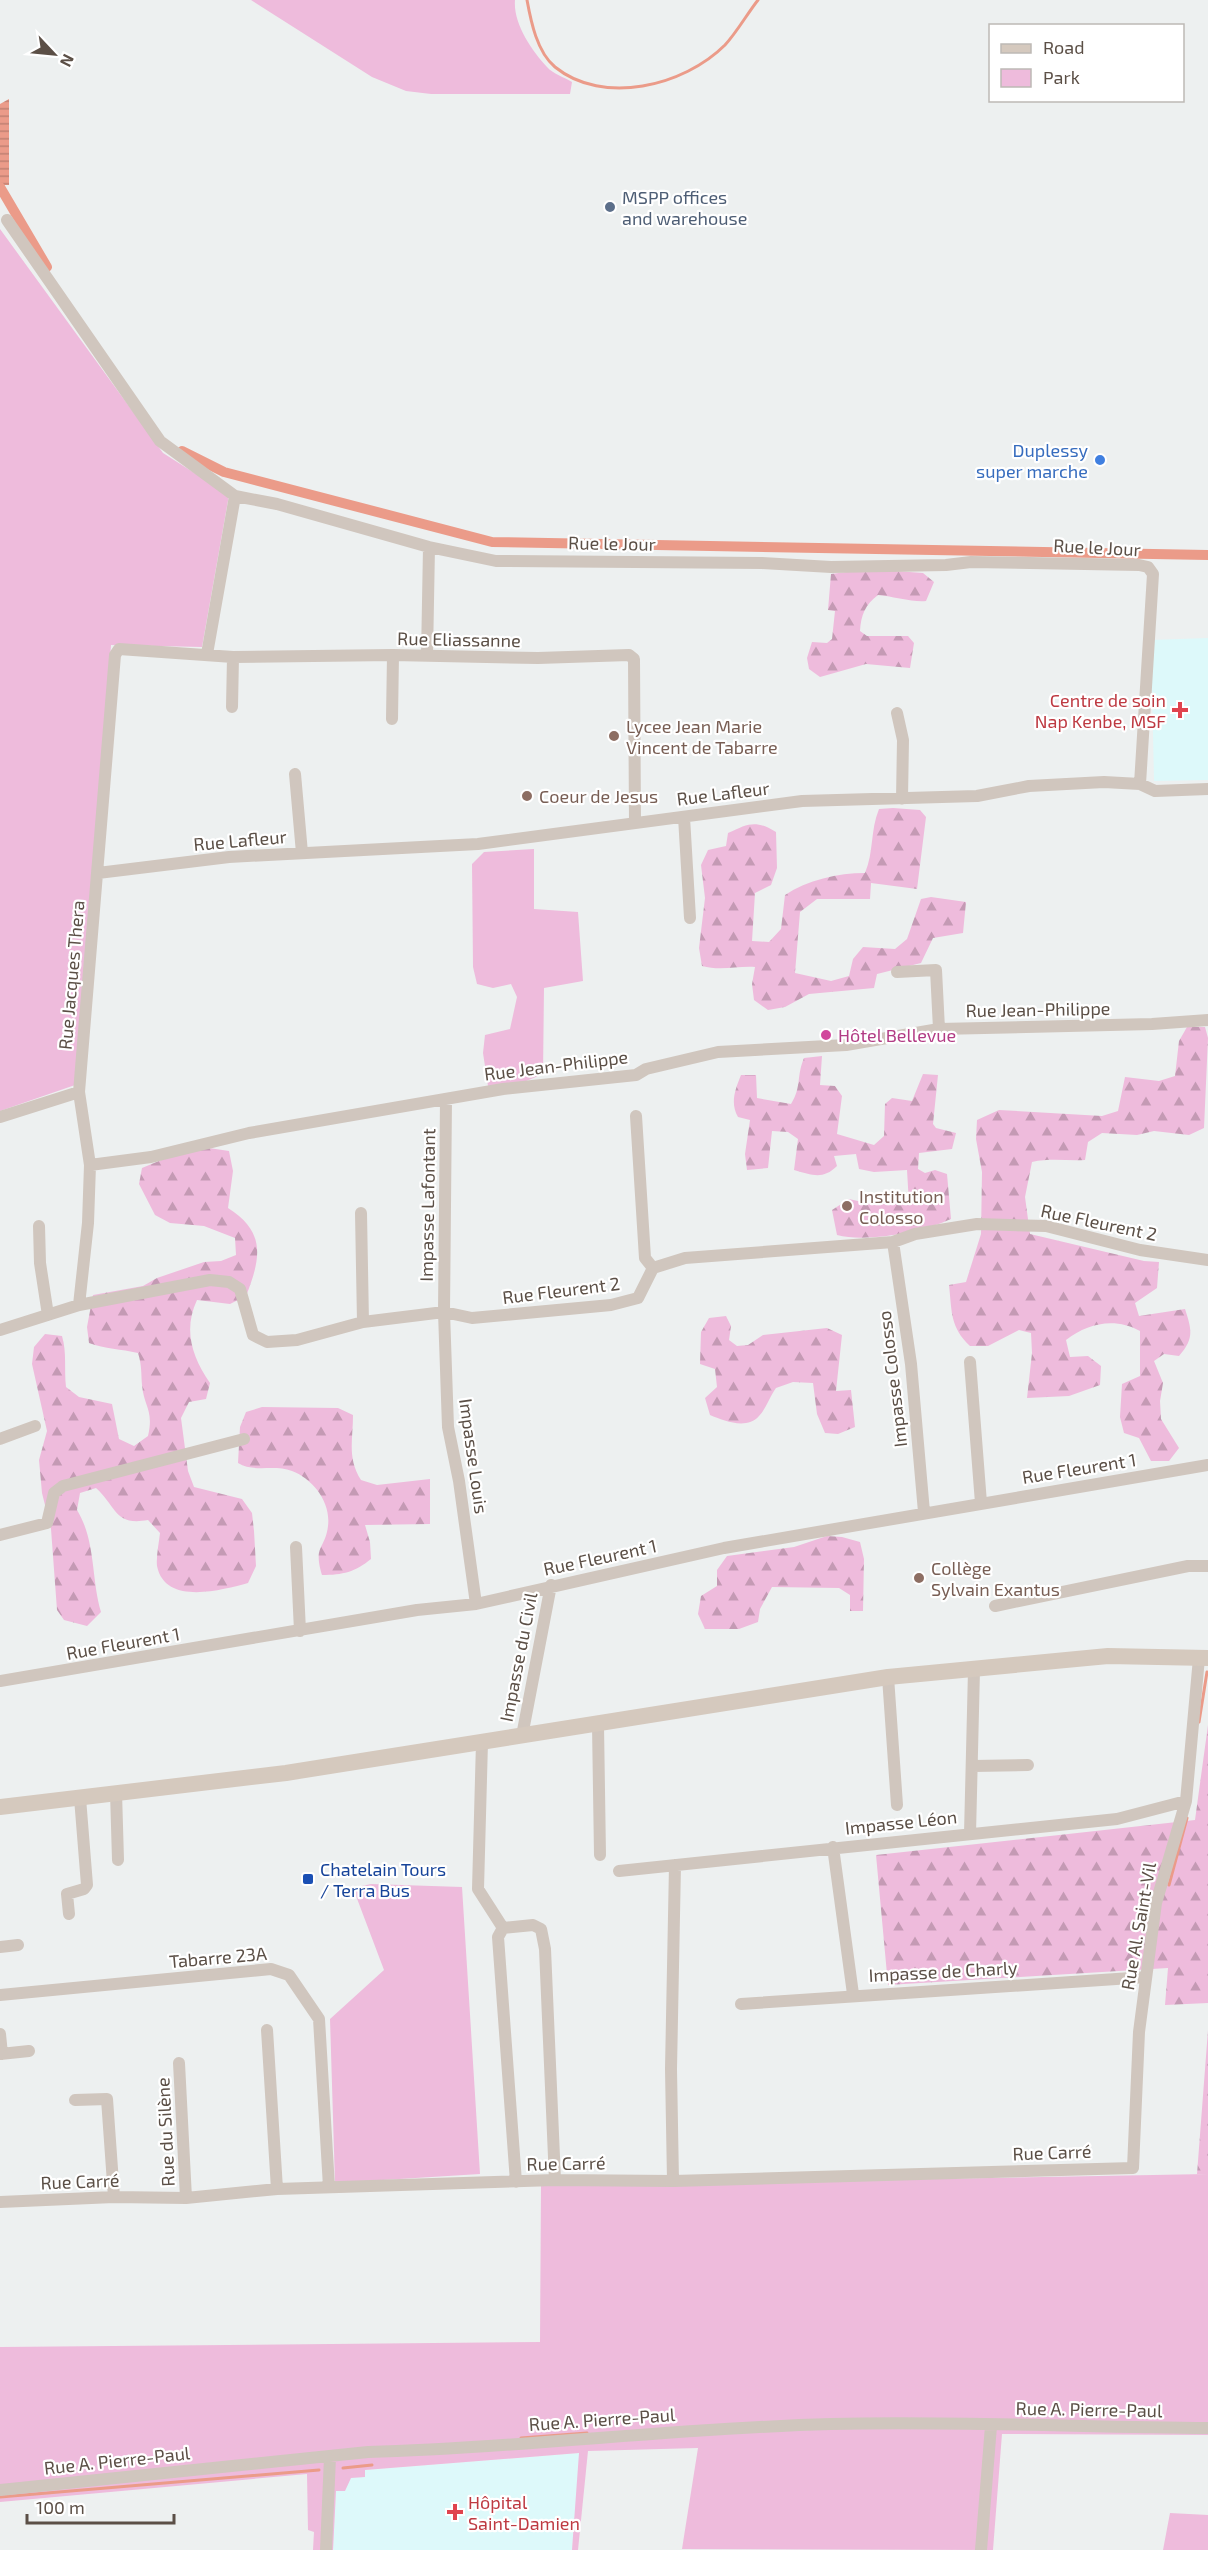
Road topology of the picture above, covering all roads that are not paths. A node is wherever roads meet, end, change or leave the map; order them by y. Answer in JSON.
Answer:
{"nodes":[{"id":1,"x":7,"y":220,"type":"dead end"},
{"id":2,"x":235,"y":496,"type":"junction"},
{"id":3,"x":429,"y":547,"type":"junction"},
{"id":4,"x":119,"y":649,"type":"joint"},
{"id":5,"x":207,"y":654,"type":"junction"},
{"id":6,"x":393,"y":655,"type":"junction"},
{"id":7,"x":427,"y":656,"type":"junction"},
{"id":8,"x":233,"y":657,"type":"junction"},
{"id":9,"x":232,"y":707,"type":"dead end"},
{"id":10,"x":897,"y":713,"type":"dead end"},
{"id":11,"x":392,"y":720,"type":"dead end"},
{"id":12,"x":296,"y":774,"type":"dead end"},
{"id":13,"x":1140,"y":784,"type":"junction"},
{"id":14,"x":1208,"y":789,"type":"edge"},
{"id":15,"x":902,"y":799,"type":"junction"},
{"id":16,"x":684,"y":817,"type":"junction"},
{"id":17,"x":635,"y":823,"type":"junction"},
{"id":18,"x":302,"y":853,"type":"junction"},
{"id":19,"x":98,"y":873,"type":"junction"},
{"id":20,"x":690,"y":918,"type":"dead end"},
{"id":21,"x":897,"y":972,"type":"dead end"},
{"id":22,"x":1208,"y":1020,"type":"edge"},
{"id":23,"x":939,"y":1029,"type":"junction"},
{"id":24,"x":80,"y":1092,"type":"junction"},
{"id":25,"x":446,"y":1099,"type":"junction"},
{"id":26,"x":636,"y":1116,"type":"dead end"},
{"id":27,"x":0,"y":1117,"type":"edge"},
{"id":28,"x":90,"y":1165,"type":"junction"},
{"id":29,"x":361,"y":1213,"type":"dead end"},
{"id":30,"x":39,"y":1226,"type":"dead end"},
{"id":31,"x":893,"y":1242,"type":"junction"},
{"id":32,"x":1208,"y":1260,"type":"edge"},
{"id":33,"x":653,"y":1268,"type":"junction"},
{"id":34,"x":79,"y":1305,"type":"junction"},
{"id":35,"x":444,"y":1312,"type":"junction"},
{"id":36,"x":48,"y":1315,"type":"junction"},
{"id":37,"x":363,"y":1322,"type":"junction"},
{"id":38,"x":0,"y":1330,"type":"edge"},
{"id":39,"x":970,"y":1362,"type":"dead end"},
{"id":40,"x":34,"y":1426,"type":"dead end"},
{"id":41,"x":0,"y":1439,"type":"edge"},
{"id":42,"x":244,"y":1439,"type":"dead end"},
{"id":43,"x":1208,"y":1465,"type":"edge"},
{"id":44,"x":981,"y":1503,"type":"junction"},
{"id":45,"x":924,"y":1512,"type":"junction"},
{"id":46,"x":0,"y":1535,"type":"edge"},
{"id":47,"x":296,"y":1547,"type":"dead end"},
{"id":48,"x":1208,"y":1566,"type":"edge"},
{"id":49,"x":551,"y":1585,"type":"junction"},
{"id":50,"x":476,"y":1604,"type":"junction"},
{"id":51,"x":995,"y":1606,"type":"dead end"},
{"id":52,"x":300,"y":1630,"type":"junction"},
{"id":53,"x":1203,"y":1658,"type":"edge"},
{"id":54,"x":974,"y":1670,"type":"junction"},
{"id":55,"x":888,"y":1677,"type":"junction"},
{"id":56,"x":0,"y":1681,"type":"edge"},
{"id":57,"x":598,"y":1725,"type":"junction"},
{"id":58,"x":522,"y":1736,"type":"junction"},
{"id":59,"x":482,"y":1742,"type":"junction"},
{"id":60,"x":1028,"y":1765,"type":"dead end"},
{"id":61,"x":974,"y":1766,"type":"junction"},
{"id":62,"x":116,"y":1792,"type":"junction"},
{"id":63,"x":80,"y":1798,"type":"junction"},
{"id":64,"x":1186,"y":1801,"type":"junction"},
{"id":65,"x":897,"y":1805,"type":"dead end"},
{"id":66,"x":0,"y":1807,"type":"edge"},
{"id":67,"x":970,"y":1834,"type":"junction"},
{"id":68,"x":833,"y":1847,"type":"junction"},
{"id":69,"x":600,"y":1855,"type":"dead end"},
{"id":70,"x":118,"y":1860,"type":"dead end"},
{"id":71,"x":675,"y":1864,"type":"junction"},
{"id":72,"x":619,"y":1871,"type":"dead end"},
{"id":73,"x":69,"y":1914,"type":"dead end"},
{"id":74,"x":503,"y":1928,"type":"junction"},
{"id":75,"x":18,"y":1945,"type":"dead end"},
{"id":76,"x":0,"y":1947,"type":"edge"},
{"id":77,"x":1146,"y":1977,"type":"junction"},
{"id":78,"x":853,"y":1994,"type":"junction"},
{"id":79,"x":0,"y":1995,"type":"edge"},
{"id":80,"x":741,"y":2004,"type":"dead end"},
{"id":81,"x":267,"y":2030,"type":"dead end"},
{"id":82,"x":0,"y":2034,"type":"edge"},
{"id":83,"x":29,"y":2051,"type":"dead end"},
{"id":84,"x":1,"y":2054,"type":"edge"},
{"id":85,"x":179,"y":2063,"type":"dead end"},
{"id":86,"x":75,"y":2100,"type":"dead end"},
{"id":87,"x":1133,"y":2168,"type":"joint"},
{"id":88,"x":555,"y":2180,"type":"junction"},
{"id":89,"x":673,"y":2181,"type":"junction"},
{"id":90,"x":516,"y":2182,"type":"junction"},
{"id":91,"x":328,"y":2187,"type":"junction"},
{"id":92,"x":277,"y":2189,"type":"junction"},
{"id":93,"x":114,"y":2197,"type":"junction"},
{"id":94,"x":186,"y":2198,"type":"junction"},
{"id":95,"x":0,"y":2202,"type":"edge"},
{"id":96,"x":991,"y":2426,"type":"junction"},
{"id":97,"x":1208,"y":2428,"type":"edge"},
{"id":98,"x":330,"y":2457,"type":"junction"},
{"id":99,"x":0,"y":2490,"type":"edge"},
{"id":100,"x":326,"y":2550,"type":"edge"},
{"id":101,"x":981,"y":2550,"type":"edge"}],
"edges":[{"from":1,"to":2,"type":"street"},
{"from":2,"to":3,"type":"street","name":"Rue le Jour"},
{"from":2,"to":5,"type":"street"},
{"from":3,"to":7,"type":"street"},
{"from":3,"to":13,"type":"street","name":"Rue le Jour"},
{"from":4,"to":5,"type":"street","name":"Rue Eliassanne"},
{"from":4,"to":19,"type":"street","name":"Rue Jacques Thera"},
{"from":5,"to":8,"type":"street","name":"Rue Eliassanne"},
{"from":6,"to":7,"type":"street","name":"Rue Eliassanne"},
{"from":6,"to":8,"type":"street","name":"Rue Eliassanne"},
{"from":6,"to":11,"type":"street"},
{"from":7,"to":17,"type":"street","name":"Rue Eliassanne"},
{"from":8,"to":9,"type":"street"},
{"from":10,"to":15,"type":"street"},
{"from":12,"to":18,"type":"street"},
{"from":13,"to":14,"type":"street","name":"Rue Lafleur"},
{"from":13,"to":15,"type":"street","name":"Rue Lafleur"},
{"from":15,"to":16,"type":"street","name":"Rue Lafleur"},
{"from":16,"to":17,"type":"street","name":"Rue Lafleur"},
{"from":16,"to":20,"type":"street"},
{"from":17,"to":18,"type":"street","name":"Rue Lafleur"},
{"from":18,"to":19,"type":"street","name":"Rue Lafleur"},
{"from":19,"to":24,"type":"street","name":"Rue Jacques Thera"},
{"from":21,"to":23,"type":"street"},
{"from":22,"to":23,"type":"street","name":"Rue Jean-Philippe"},
{"from":23,"to":25,"type":"street","name":"Rue Jean-Philippe"},
{"from":24,"to":27,"type":"street"},
{"from":24,"to":28,"type":"street","name":"Rue Jacques Thera"},
{"from":25,"to":28,"type":"street","name":"Rue Jean-Philippe"},
{"from":25,"to":35,"type":"street","name":"Impasse Lafontant"},
{"from":26,"to":33,"type":"street"},
{"from":28,"to":34,"type":"street","name":"Rue Jacques Thera"},
{"from":29,"to":37,"type":"street"},
{"from":30,"to":36,"type":"street"},
{"from":31,"to":32,"type":"street","name":"Rue Fleurent 2"},
{"from":31,"to":33,"type":"street","name":"Rue Fleurent 2"},
{"from":31,"to":45,"type":"street","name":"Impasse Colosso"},
{"from":33,"to":35,"type":"street","name":"Rue Fleurent 2"},
{"from":34,"to":36,"type":"street"},
{"from":34,"to":37,"type":"street","name":"Rue Fleurent 2"},
{"from":35,"to":37,"type":"street","name":"Rue Fleurent 2"},
{"from":35,"to":50,"type":"street","name":"Impasse Louis"},
{"from":36,"to":38,"type":"street"},
{"from":39,"to":44,"type":"street"},
{"from":40,"to":41,"type":"street"},
{"from":42,"to":46,"type":"street"},
{"from":43,"to":44,"type":"street","name":"Rue Fleurent 1"},
{"from":44,"to":45,"type":"street","name":"Rue Fleurent 1"},
{"from":45,"to":49,"type":"street","name":"Rue Fleurent 1"},
{"from":47,"to":52,"type":"street"},
{"from":48,"to":51,"type":"street"},
{"from":49,"to":50,"type":"street","name":"Rue Fleurent 1"},
{"from":49,"to":58,"type":"street","name":"Impasse du Civil"},
{"from":50,"to":52,"type":"street","name":"Rue Fleurent 1"},
{"from":52,"to":56,"type":"street","name":"Rue Fleurent 1"},
{"from":53,"to":54,"type":"main road"},
{"from":53,"to":64,"type":"street","name":"Rue Al. Saint-Vil"},
{"from":54,"to":55,"type":"main road"},
{"from":54,"to":61,"type":"street"},
{"from":55,"to":57,"type":"main road"},
{"from":55,"to":65,"type":"street"},
{"from":57,"to":58,"type":"main road"},
{"from":57,"to":69,"type":"street"},
{"from":58,"to":59,"type":"main road"},
{"from":59,"to":62,"type":"main road"},
{"from":59,"to":74,"type":"street"},
{"from":60,"to":61,"type":"street"},
{"from":61,"to":67,"type":"street"},
{"from":62,"to":63,"type":"main road"},
{"from":62,"to":70,"type":"street"},
{"from":63,"to":66,"type":"main road"},
{"from":63,"to":73,"type":"street"},
{"from":64,"to":67,"type":"street","name":"Impasse Léon"},
{"from":64,"to":77,"type":"street","name":"Rue Al. Saint-Vil"},
{"from":67,"to":68,"type":"street","name":"Impasse Léon"},
{"from":68,"to":71,"type":"street","name":"Impasse Léon"},
{"from":68,"to":78,"type":"street"},
{"from":71,"to":72,"type":"street","name":"Impasse Léon"},
{"from":71,"to":89,"type":"street"},
{"from":74,"to":88,"type":"street"},
{"from":74,"to":90,"type":"street"},
{"from":75,"to":76,"type":"street"},
{"from":77,"to":78,"type":"street","name":"Impasse de Charly"},
{"from":77,"to":87,"type":"street","name":"Rue Al. Saint-Vil"},
{"from":78,"to":80,"type":"street","name":"Impasse de Charly"},
{"from":79,"to":91,"type":"street","name":"Tabarre 23A"},
{"from":81,"to":92,"type":"street"},
{"from":82,"to":84,"type":"street"},
{"from":83,"to":84,"type":"street"},
{"from":85,"to":94,"type":"street","name":"Rue du Silène"},
{"from":86,"to":93,"type":"street"},
{"from":87,"to":89,"type":"street","name":"Rue Carré"},
{"from":88,"to":89,"type":"street","name":"Rue Carré"},
{"from":88,"to":90,"type":"street","name":"Rue Carré"},
{"from":90,"to":91,"type":"street","name":"Rue Carré"},
{"from":91,"to":92,"type":"street","name":"Rue Carré"},
{"from":92,"to":94,"type":"street","name":"Rue Carré"},
{"from":93,"to":94,"type":"street","name":"Rue Carré"},
{"from":93,"to":95,"type":"street","name":"Rue Carré"},
{"from":96,"to":97,"type":"street","name":"Rue A. Pierre-Paul"},
{"from":96,"to":98,"type":"street","name":"Rue A. Pierre-Paul"},
{"from":96,"to":101,"type":"street"},
{"from":98,"to":99,"type":"street","name":"Rue A. Pierre-Paul"},
{"from":98,"to":100,"type":"street"}]}
